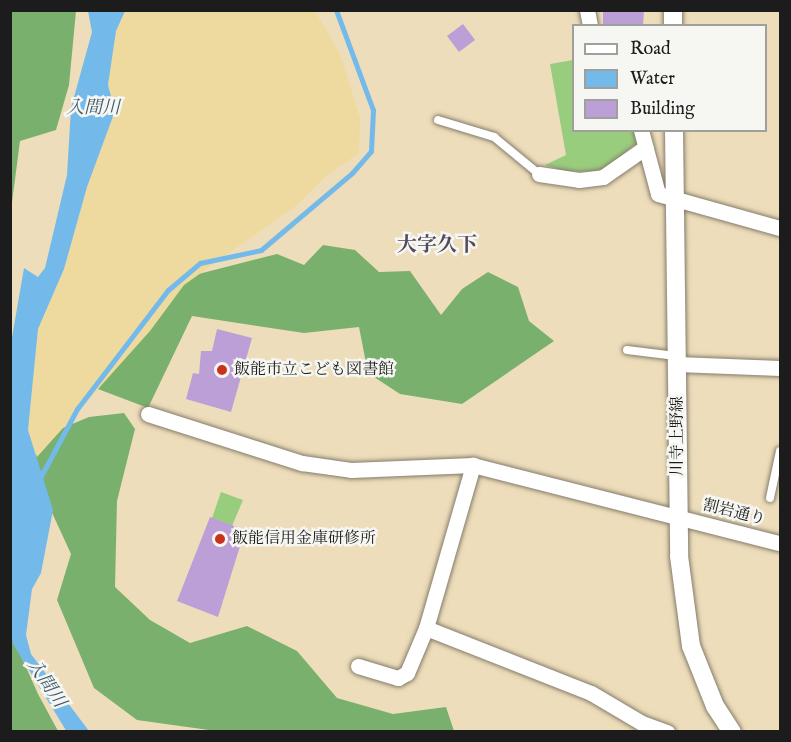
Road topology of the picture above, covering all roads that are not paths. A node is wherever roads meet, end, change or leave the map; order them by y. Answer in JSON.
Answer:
{"nodes":[{"id":1,"x":438,"y":120,"type":"dead end"},
{"id":2,"x":642,"y":132,"type":"edge"},
{"id":3,"x":674,"y":132,"type":"edge"},
{"id":4,"x":646,"y":147,"type":"junction"},
{"id":5,"x":539,"y":174,"type":"joint"},
{"id":6,"x":675,"y":199,"type":"junction"},
{"id":7,"x":780,"y":228,"type":"edge"},
{"id":8,"x":627,"y":350,"type":"dead end"},
{"id":9,"x":677,"y":360,"type":"junction"},
{"id":10,"x":780,"y":368,"type":"edge"},
{"id":11,"x":148,"y":414,"type":"dead end"},
{"id":12,"x":780,"y":451,"type":"edge"},
{"id":13,"x":473,"y":465,"type":"junction"},
{"id":14,"x":770,"y":498,"type":"dead end"},
{"id":15,"x":678,"y":518,"type":"junction"},
{"id":16,"x":780,"y":543,"type":"edge"},
{"id":17,"x":426,"y":628,"type":"junction"},
{"id":18,"x":358,"y":666,"type":"dead end"},
{"id":19,"x":667,"y":732,"type":"edge"},
{"id":20,"x":732,"y":732,"type":"edge"}],
"edges":[{"from":1,"to":5,"type":"lane"},
{"from":2,"to":4,"type":"street"},
{"from":3,"to":6,"type":"street","name":"川寺上野線"},
{"from":4,"to":5,"type":"street"},
{"from":4,"to":6,"type":"street"},
{"from":6,"to":7,"type":"street"},
{"from":6,"to":9,"type":"street","name":"川寺上野線"},
{"from":8,"to":9,"type":"lane"},
{"from":9,"to":10,"type":"street"},
{"from":9,"to":15,"type":"street","name":"川寺上野線"},
{"from":11,"to":13,"type":"street","name":"割岩通り"},
{"from":12,"to":14,"type":"lane"},
{"from":13,"to":15,"type":"street","name":"割岩通り"},
{"from":13,"to":17,"type":"street"},
{"from":15,"to":16,"type":"street","name":"割岩通り"},
{"from":15,"to":20,"type":"street","name":"川寺上野線"},
{"from":17,"to":18,"type":"street"},
{"from":17,"to":19,"type":"street"}]}
